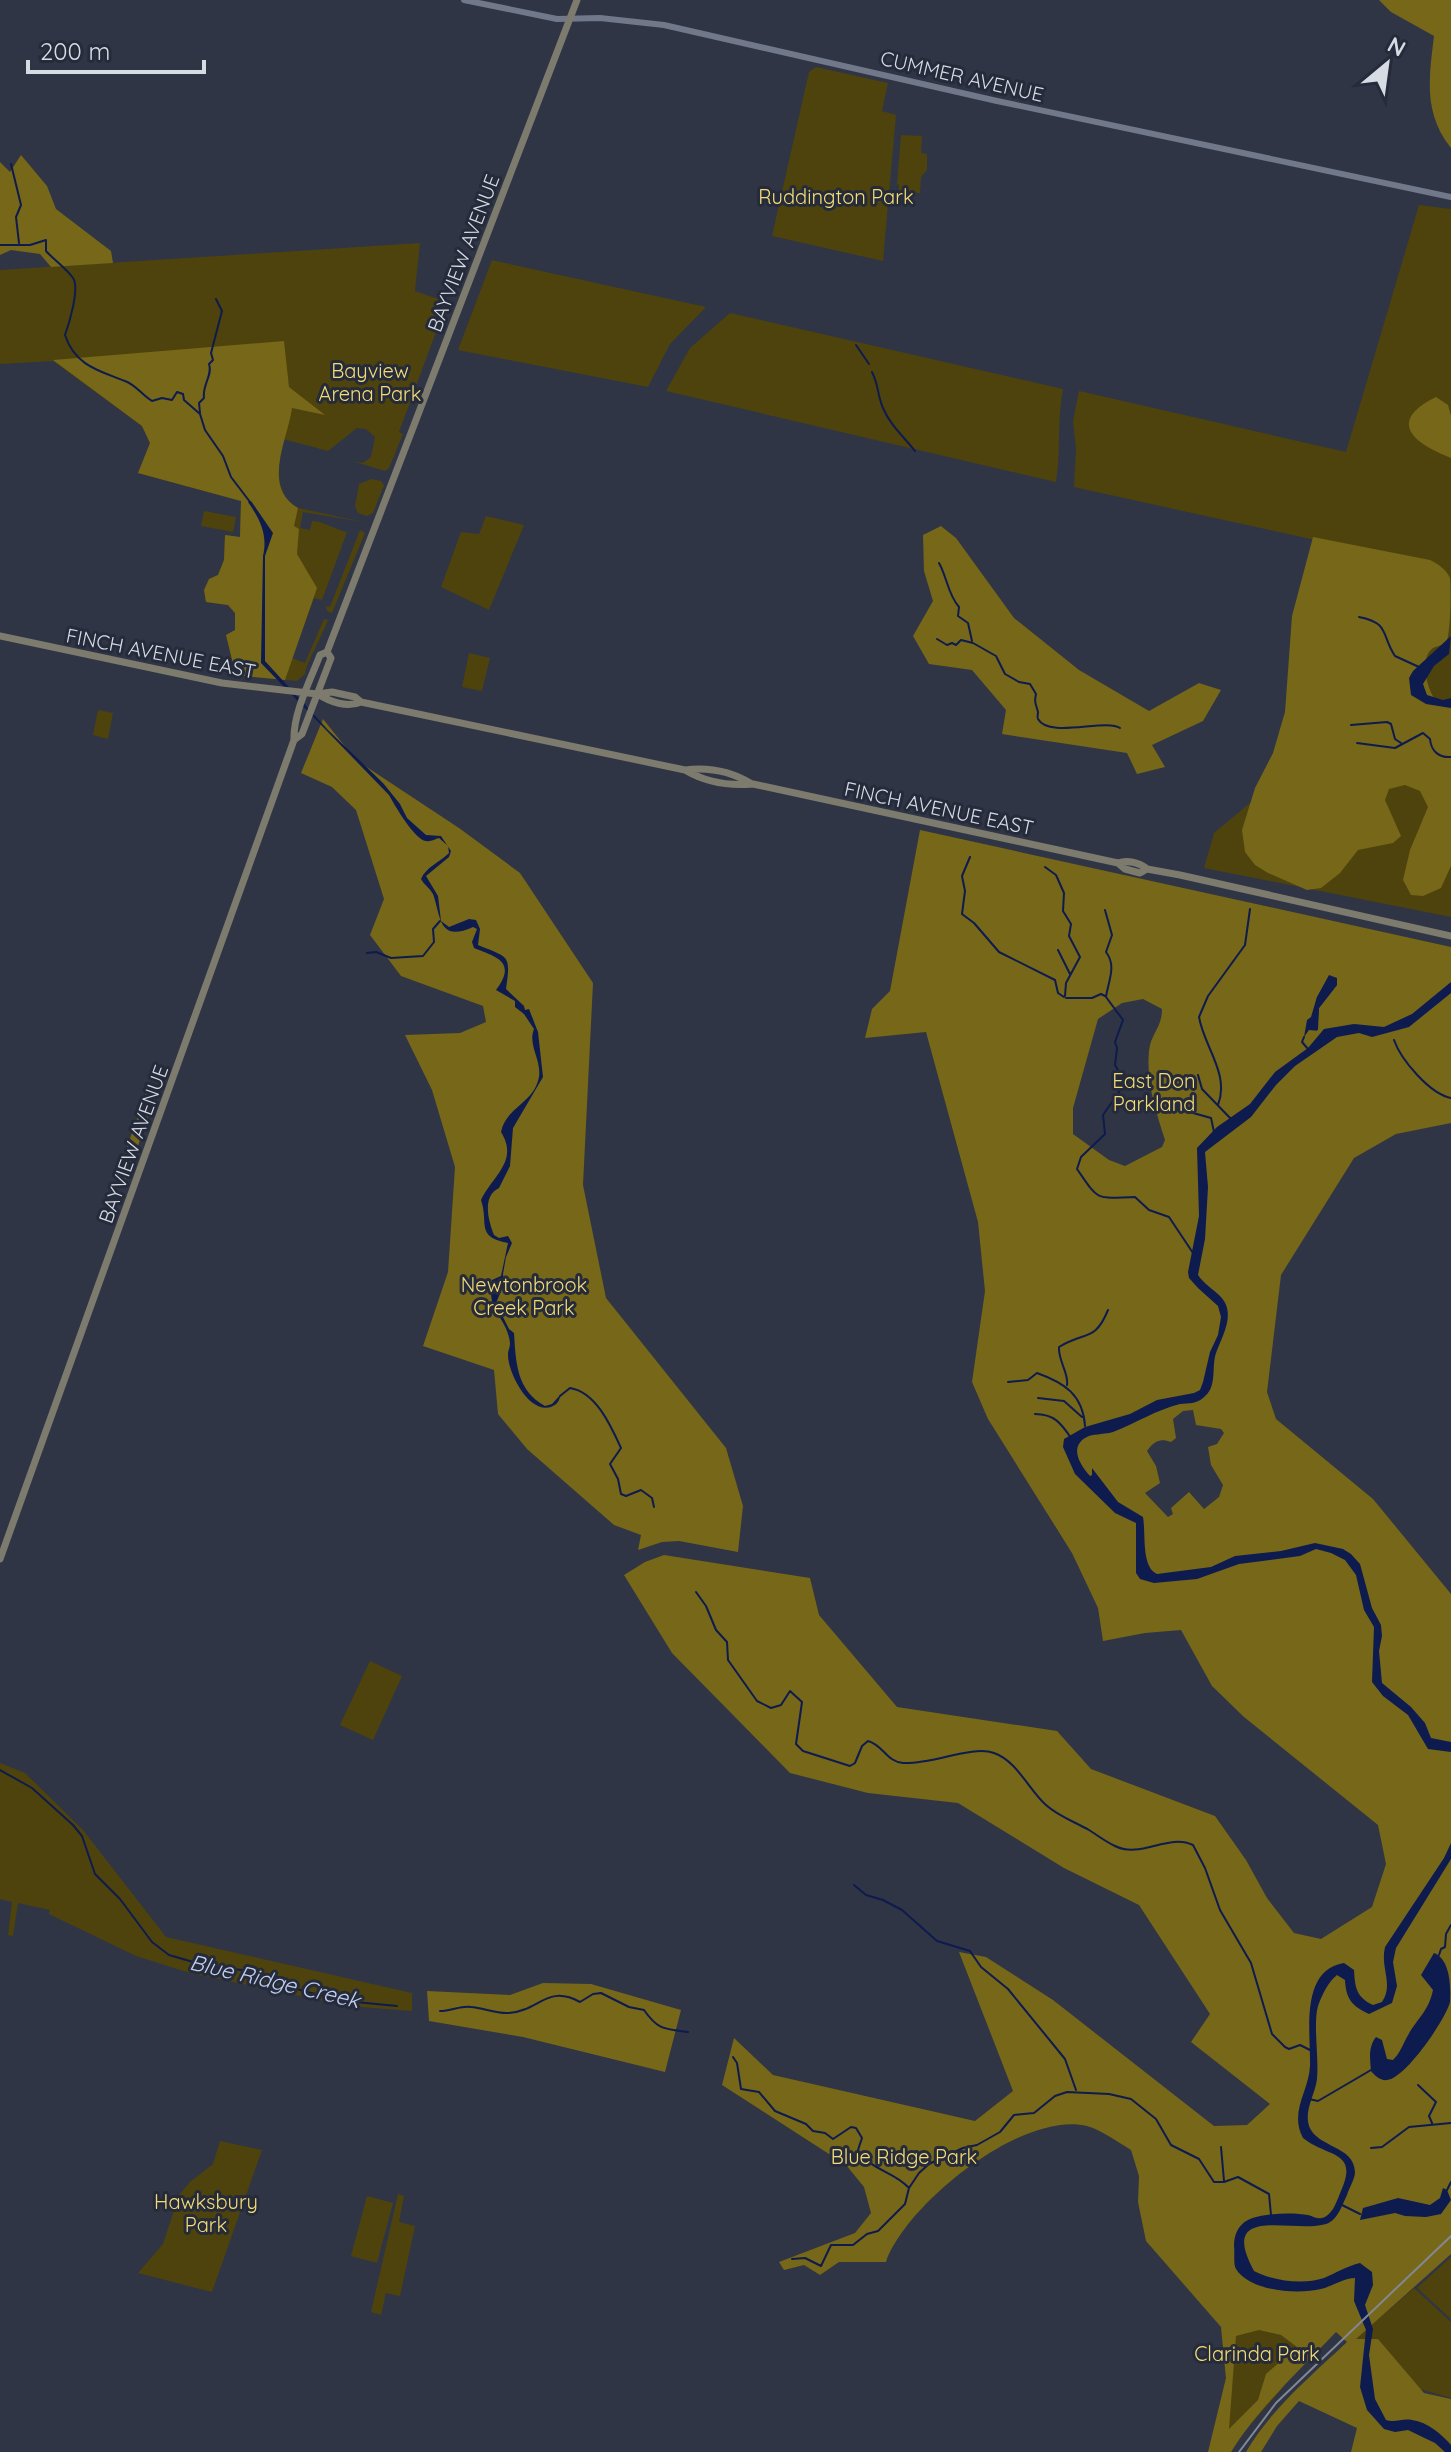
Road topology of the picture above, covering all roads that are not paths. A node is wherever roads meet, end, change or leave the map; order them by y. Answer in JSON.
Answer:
{"nodes":[{"id":1,"x":464,"y":0,"type":"edge"},
{"id":2,"x":577,"y":0,"type":"edge"},
{"id":3,"x":571,"y":18,"type":"junction"},
{"id":4,"x":1451,"y":197,"type":"edge"},
{"id":5,"x":0,"y":636,"type":"edge"},
{"id":6,"x":327,"y":652,"type":"junction"},
{"id":7,"x":306,"y":693,"type":"junction"},
{"id":8,"x":317,"y":694,"type":"junction"},
{"id":9,"x":294,"y":740,"type":"junction"},
{"id":10,"x":1451,"y":936,"type":"edge"},
{"id":11,"x":0,"y":1559,"type":"edge"}],
"edges":[{"from":1,"to":3,"type":"street","name":"CUMMER AVENUE"},
{"from":2,"to":3,"type":"main road","name":"BAYVIEW AVENUE"},
{"from":3,"to":4,"type":"street","name":"CUMMER AVENUE"},
{"from":3,"to":6,"type":"main road","name":"BAYVIEW AVENUE"},
{"from":5,"to":7,"type":"main road","name":"FINCH AVENUE EAST"},
{"from":6,"to":7,"type":"main road","name":"BAYVIEW AVENUE"},
{"from":6,"to":8,"type":"main road","name":"BAYVIEW AVENUE"},
{"from":7,"to":8,"type":"main road","name":"FINCH AVENUE EAST"},
{"from":7,"to":9,"type":"main road","name":"BAYVIEW AVENUE"},
{"from":8,"to":9,"type":"main road","name":"BAYVIEW AVENUE"},
{"from":8,"to":10,"type":"main road","name":"FINCH AVENUE EAST"},
{"from":9,"to":11,"type":"main road","name":"BAYVIEW AVENUE"}]}
